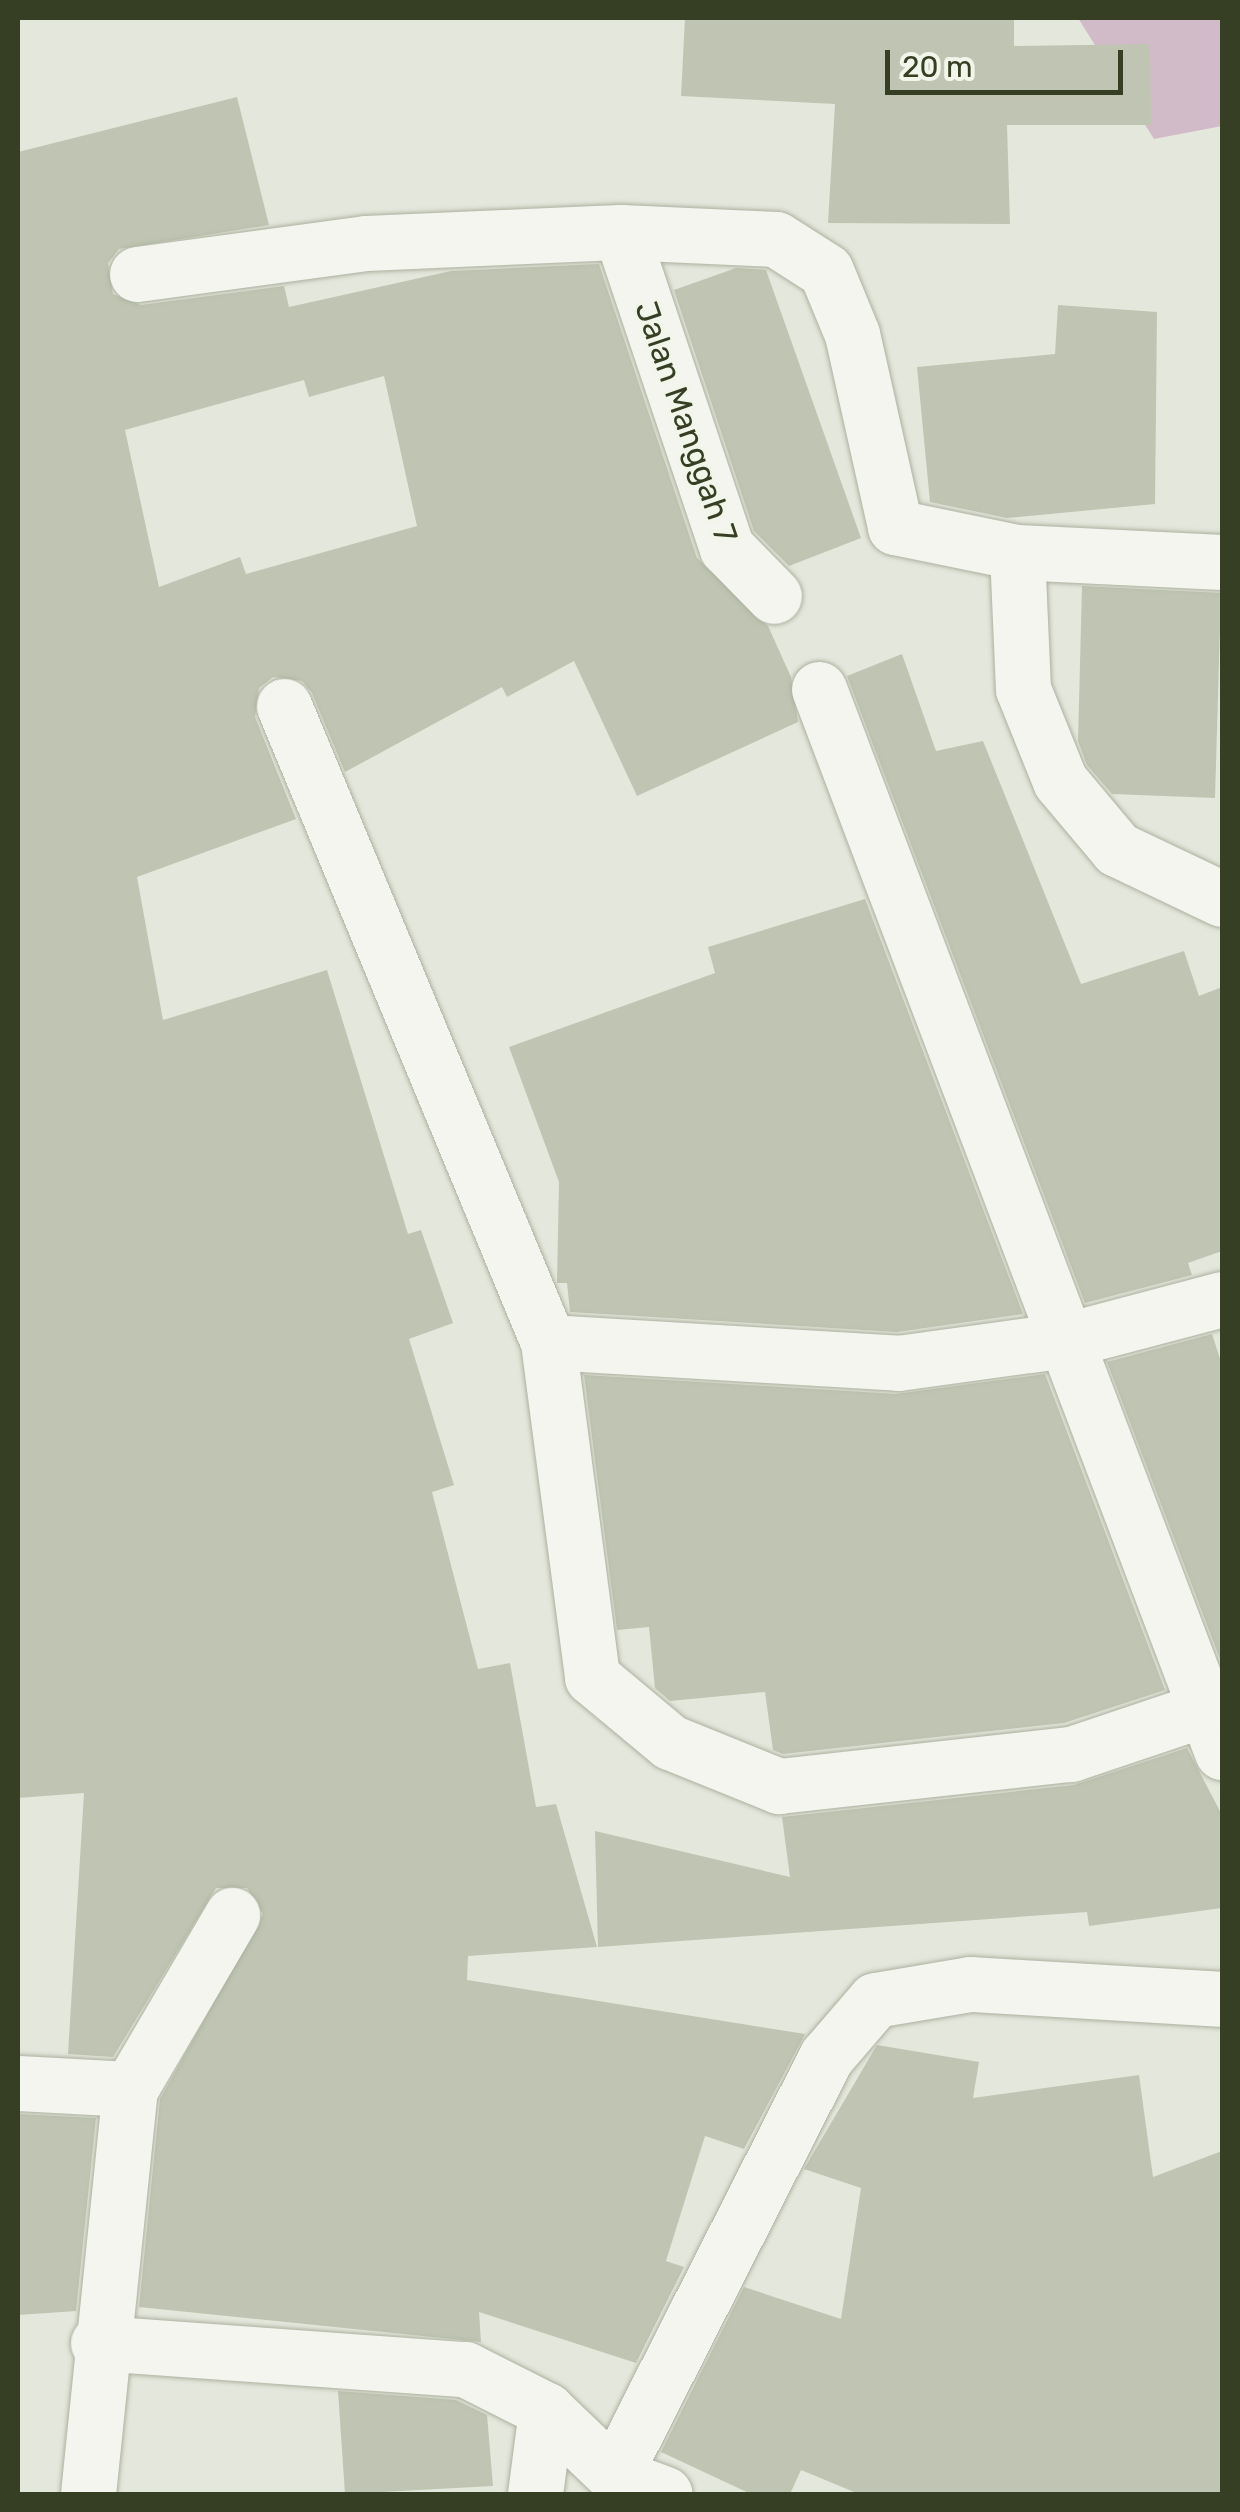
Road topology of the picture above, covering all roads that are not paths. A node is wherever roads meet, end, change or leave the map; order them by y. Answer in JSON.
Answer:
{"nodes":[{"id":1,"x":621,"y":232,"type":"junction"},
{"id":2,"x":137,"y":274,"type":"dead end"},
{"id":3,"x":1017,"y":552,"type":"junction"},
{"id":4,"x":1222,"y":562,"type":"edge"},
{"id":5,"x":774,"y":596,"type":"dead end"},
{"id":6,"x":820,"y":688,"type":"dead end"},
{"id":7,"x":284,"y":706,"type":"dead end"},
{"id":8,"x":1222,"y":899,"type":"edge"},
{"id":9,"x":1222,"y":1299,"type":"edge"},
{"id":10,"x":1067,"y":1340,"type":"junction"},
{"id":11,"x":548,"y":1342,"type":"junction"},
{"id":12,"x":1212,"y":1730,"type":"edge"},
{"id":13,"x":232,"y":1915,"type":"dead end"},
{"id":14,"x":1222,"y":1999,"type":"edge"},
{"id":15,"x":18,"y":2083,"type":"edge"},
{"id":16,"x":130,"y":2088,"type":"junction"},
{"id":17,"x":98,"y":2344,"type":"junction"},
{"id":18,"x":546,"y":2410,"type":"junction"},
{"id":19,"x":614,"y":2475,"type":"junction"},
{"id":20,"x":88,"y":2494,"type":"edge"},
{"id":21,"x":535,"y":2494,"type":"edge"},
{"id":22,"x":665,"y":2494,"type":"edge"}],
"edges":[{"from":1,"to":2,"type":"street"},
{"from":1,"to":3,"type":"street"},
{"from":1,"to":5,"type":"street","name":"Jalan Manggah 7"},
{"from":3,"to":4,"type":"street"},
{"from":3,"to":8,"type":"street"},
{"from":6,"to":10,"type":"street"},
{"from":7,"to":11,"type":"street"},
{"from":9,"to":10,"type":"street"},
{"from":10,"to":11,"type":"street"},
{"from":10,"to":12,"type":"street"},
{"from":11,"to":12,"type":"street"},
{"from":13,"to":16,"type":"street"},
{"from":14,"to":19,"type":"street"},
{"from":15,"to":16,"type":"street"},
{"from":16,"to":17,"type":"street"},
{"from":17,"to":18,"type":"street"},
{"from":17,"to":20,"type":"street"},
{"from":18,"to":19,"type":"street"},
{"from":18,"to":21,"type":"street"},
{"from":19,"to":22,"type":"street"}]}
